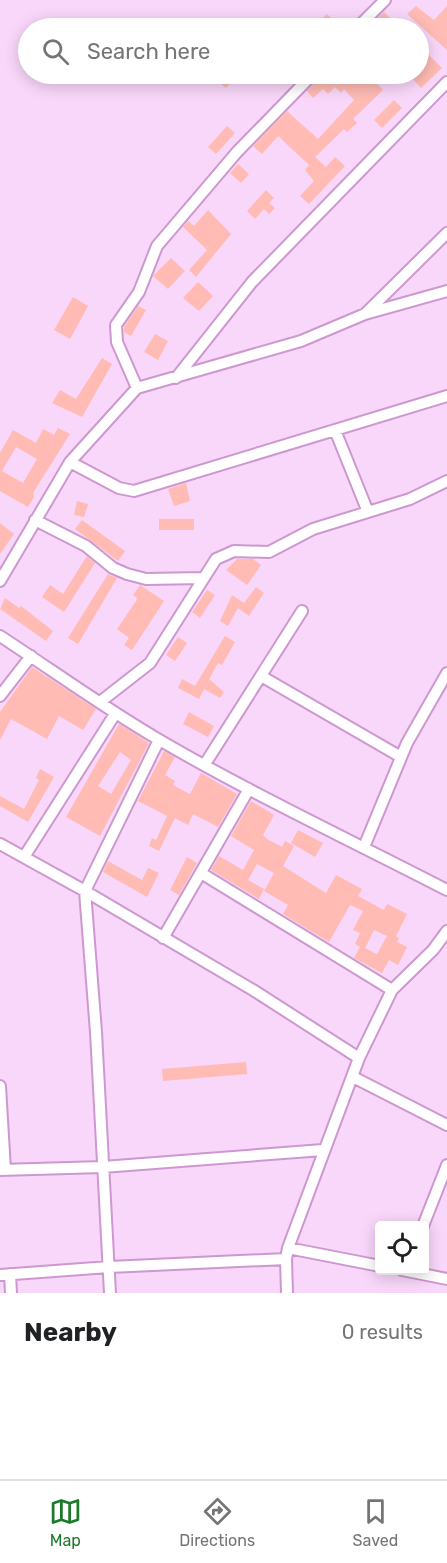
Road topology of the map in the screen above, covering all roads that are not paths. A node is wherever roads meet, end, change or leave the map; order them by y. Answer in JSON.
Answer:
{"nodes":[{"id":1,"x":385,"y":0,"type":"edge"},
{"id":2,"x":367,"y":18,"type":"edge"},
{"id":3,"x":447,"y":82,"type":"edge"},
{"id":4,"x":303,"y":84,"type":"edge"},
{"id":5,"x":447,"y":233,"type":"edge"},
{"id":6,"x":447,"y":291,"type":"edge"},
{"id":7,"x":365,"y":314,"type":"junction"},
{"id":8,"x":176,"y":378,"type":"junction"},
{"id":9,"x":137,"y":388,"type":"junction"},
{"id":10,"x":447,"y":396,"type":"edge"},
{"id":11,"x":335,"y":430,"type":"junction"},
{"id":12,"x":70,"y":462,"type":"junction"},
{"id":13,"x":447,"y":481,"type":"edge"},
{"id":14,"x":368,"y":512,"type":"junction"},
{"id":15,"x":35,"y":520,"type":"junction"},
{"id":16,"x":202,"y":578,"type":"junction"},
{"id":17,"x":0,"y":581,"type":"edge"},
{"id":18,"x":302,"y":611,"type":"dead end"},
{"id":19,"x":0,"y":636,"type":"edge"},
{"id":20,"x":31,"y":656,"type":"junction"},
{"id":21,"x":447,"y":673,"type":"edge"},
{"id":22,"x":261,"y":676,"type":"junction"},
{"id":23,"x":0,"y":696,"type":"edge"},
{"id":24,"x":100,"y":702,"type":"junction"},
{"id":25,"x":115,"y":714,"type":"junction"},
{"id":26,"x":159,"y":740,"type":"junction"},
{"id":27,"x":401,"y":757,"type":"junction"},
{"id":28,"x":205,"y":764,"type":"junction"},
{"id":29,"x":249,"y":789,"type":"junction"},
{"id":30,"x":0,"y":844,"type":"edge"},
{"id":31,"x":364,"y":847,"type":"junction"},
{"id":32,"x":24,"y":857,"type":"junction"},
{"id":33,"x":201,"y":873,"type":"junction"},
{"id":34,"x":447,"y":890,"type":"edge"},
{"id":35,"x":85,"y":891,"type":"junction"},
{"id":36,"x":447,"y":931,"type":"edge"},
{"id":37,"x":163,"y":938,"type":"junction"},
{"id":38,"x":433,"y":950,"type":"junction"},
{"id":39,"x":447,"y":952,"type":"edge"},
{"id":40,"x":392,"y":990,"type":"junction"},
{"id":41,"x":359,"y":1058,"type":"junction"},
{"id":42,"x":353,"y":1077,"type":"junction"},
{"id":43,"x":0,"y":1086,"type":"edge"},
{"id":44,"x":447,"y":1125,"type":"edge"},
{"id":45,"x":323,"y":1150,"type":"junction"},
{"id":46,"x":447,"y":1165,"type":"edge"},
{"id":47,"x":103,"y":1167,"type":"junction"},
{"id":48,"x":2,"y":1170,"type":"edge"},
{"id":49,"x":425,"y":1221,"type":"edge"},
{"id":50,"x":287,"y":1254,"type":"junction"},
{"id":51,"x":375,"y":1265,"type":"edge"},
{"id":52,"x":109,"y":1266,"type":"junction"},
{"id":53,"x":5,"y":1275,"type":"edge"},
{"id":54,"x":426,"y":1275,"type":"edge"},
{"id":55,"x":447,"y":1279,"type":"edge"},
{"id":56,"x":11,"y":1293,"type":"edge"},
{"id":57,"x":110,"y":1293,"type":"edge"},
{"id":58,"x":287,"y":1293,"type":"edge"}],
"edges":[{"from":1,"to":2,"type":"street"},
{"from":3,"to":8,"type":"street"},
{"from":4,"to":9,"type":"street"},
{"from":5,"to":7,"type":"street"},
{"from":6,"to":7,"type":"street"},
{"from":7,"to":8,"type":"street"},
{"from":8,"to":9,"type":"street"},
{"from":9,"to":12,"type":"street"},
{"from":10,"to":11,"type":"street"},
{"from":11,"to":12,"type":"street"},
{"from":11,"to":14,"type":"street"},
{"from":12,"to":15,"type":"street"},
{"from":13,"to":14,"type":"street"},
{"from":14,"to":16,"type":"street"},
{"from":15,"to":16,"type":"street"},
{"from":15,"to":17,"type":"street"},
{"from":16,"to":24,"type":"street"},
{"from":18,"to":22,"type":"street"},
{"from":19,"to":20,"type":"street"},
{"from":20,"to":23,"type":"street"},
{"from":20,"to":24,"type":"street"},
{"from":21,"to":27,"type":"street"},
{"from":22,"to":27,"type":"street"},
{"from":22,"to":28,"type":"street"},
{"from":24,"to":25,"type":"street"},
{"from":25,"to":26,"type":"street"},
{"from":25,"to":32,"type":"street"},
{"from":26,"to":28,"type":"street"},
{"from":26,"to":35,"type":"street"},
{"from":27,"to":31,"type":"street"},
{"from":28,"to":29,"type":"street"},
{"from":29,"to":31,"type":"street"},
{"from":29,"to":33,"type":"street"},
{"from":30,"to":32,"type":"street"},
{"from":31,"to":34,"type":"street"},
{"from":32,"to":35,"type":"street"},
{"from":33,"to":37,"type":"street"},
{"from":33,"to":40,"type":"street"},
{"from":35,"to":37,"type":"street"},
{"from":35,"to":47,"type":"street"},
{"from":36,"to":38,"type":"street"},
{"from":37,"to":41,"type":"street"},
{"from":38,"to":39,"type":"street"},
{"from":38,"to":40,"type":"street"},
{"from":40,"to":41,"type":"street"},
{"from":41,"to":42,"type":"street"},
{"from":42,"to":44,"type":"street"},
{"from":42,"to":45,"type":"street"},
{"from":43,"to":48,"type":"street"},
{"from":45,"to":47,"type":"street"},
{"from":45,"to":50,"type":"street"},
{"from":46,"to":49,"type":"street"},
{"from":47,"to":48,"type":"street"},
{"from":47,"to":52,"type":"street"},
{"from":50,"to":51,"type":"street"},
{"from":50,"to":52,"type":"street"},
{"from":50,"to":58,"type":"street"},
{"from":52,"to":53,"type":"street"},
{"from":52,"to":57,"type":"street"},
{"from":53,"to":56,"type":"street"},
{"from":54,"to":55,"type":"street"}]}
